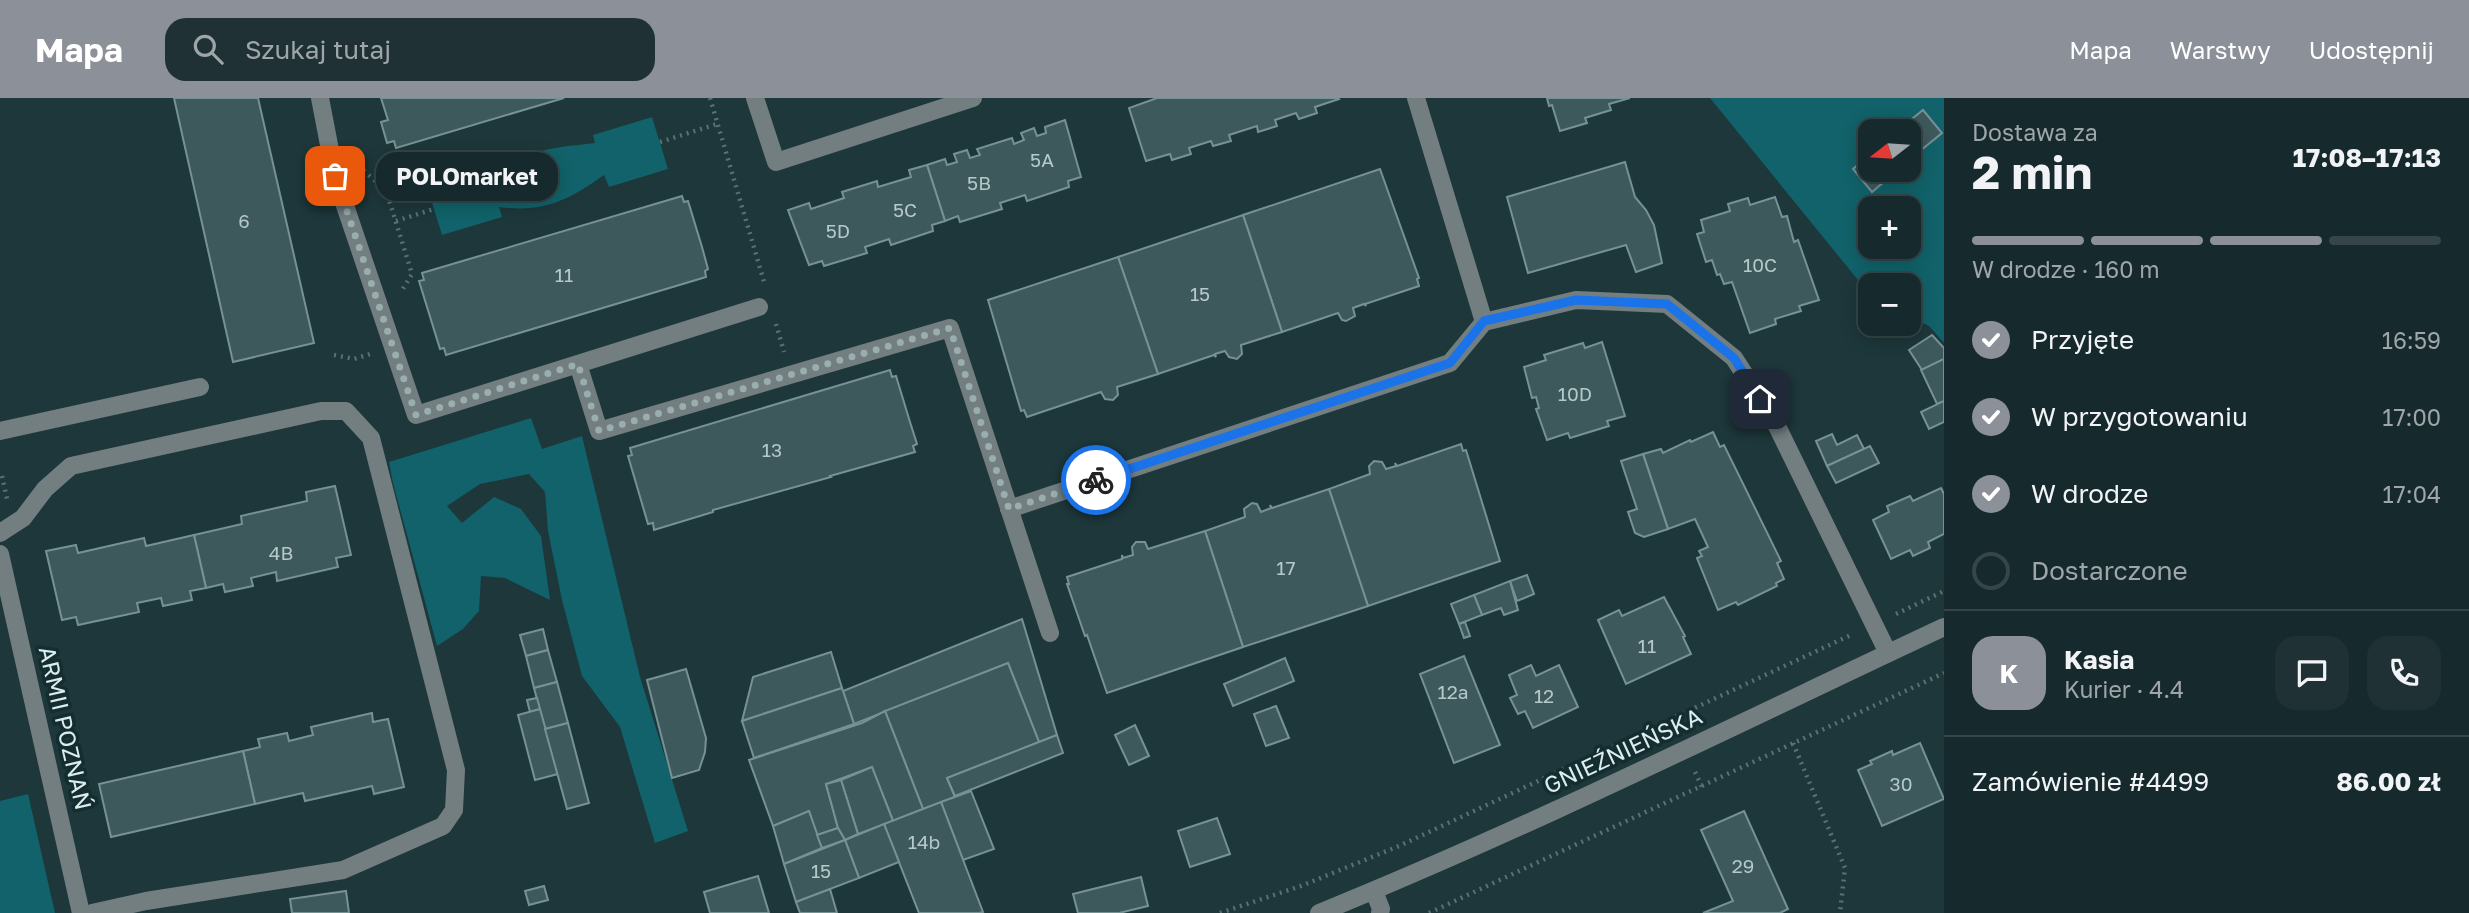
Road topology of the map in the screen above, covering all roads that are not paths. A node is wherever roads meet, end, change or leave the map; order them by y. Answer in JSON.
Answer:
{"nodes":[{"id":1,"x":320,"y":98,"type":"edge"},
{"id":2,"x":755,"y":98,"type":"edge"},
{"id":3,"x":973,"y":98,"type":"edge"},
{"id":4,"x":1416,"y":98,"type":"edge"},
{"id":5,"x":766,"y":311,"type":"road end"},
{"id":6,"x":1484,"y":321,"type":"junction"},
{"id":7,"x":578,"y":364,"type":"junction"},
{"id":8,"x":200,"y":387,"type":"dead end"},
{"id":9,"x":0,"y":431,"type":"edge"},
{"id":10,"x":1009,"y":509,"type":"junction"},
{"id":11,"x":0,"y":533,"type":"edge"},
{"id":12,"x":0,"y":554,"type":"edge"},
{"id":13,"x":1944,"y":627,"type":"edge"},
{"id":14,"x":1050,"y":633,"type":"dead end"},
{"id":15,"x":1888,"y":653,"type":"junction"},
{"id":16,"x":1374,"y":891,"type":"junction"},
{"id":17,"x":81,"y":913,"type":"edge"},
{"id":18,"x":92,"y":913,"type":"edge"},
{"id":19,"x":1319,"y":913,"type":"edge"},
{"id":20,"x":1380,"y":913,"type":"edge"}],
"edges":[{"from":1,"to":7,"type":"street"},
{"from":2,"to":3,"type":"street"},
{"from":4,"to":6,"type":"street"},
{"from":5,"to":7,"type":"street"},
{"from":6,"to":10,"type":"street"},
{"from":6,"to":15,"type":"street"},
{"from":7,"to":10,"type":"street"},
{"from":8,"to":9,"type":"street"},
{"from":10,"to":14,"type":"street"},
{"from":11,"to":18,"type":"street"},
{"from":12,"to":17,"type":"street","name":"ARMII POZNAŃ"},
{"from":13,"to":15,"type":"street","name":"GNIEŹNIEŃSKA"},
{"from":15,"to":16,"type":"street","name":"GNIEŹNIEŃSKA"},
{"from":16,"to":19,"type":"street","name":"GNIEŹNIEŃSKA"},
{"from":16,"to":20,"type":"street"}]}
